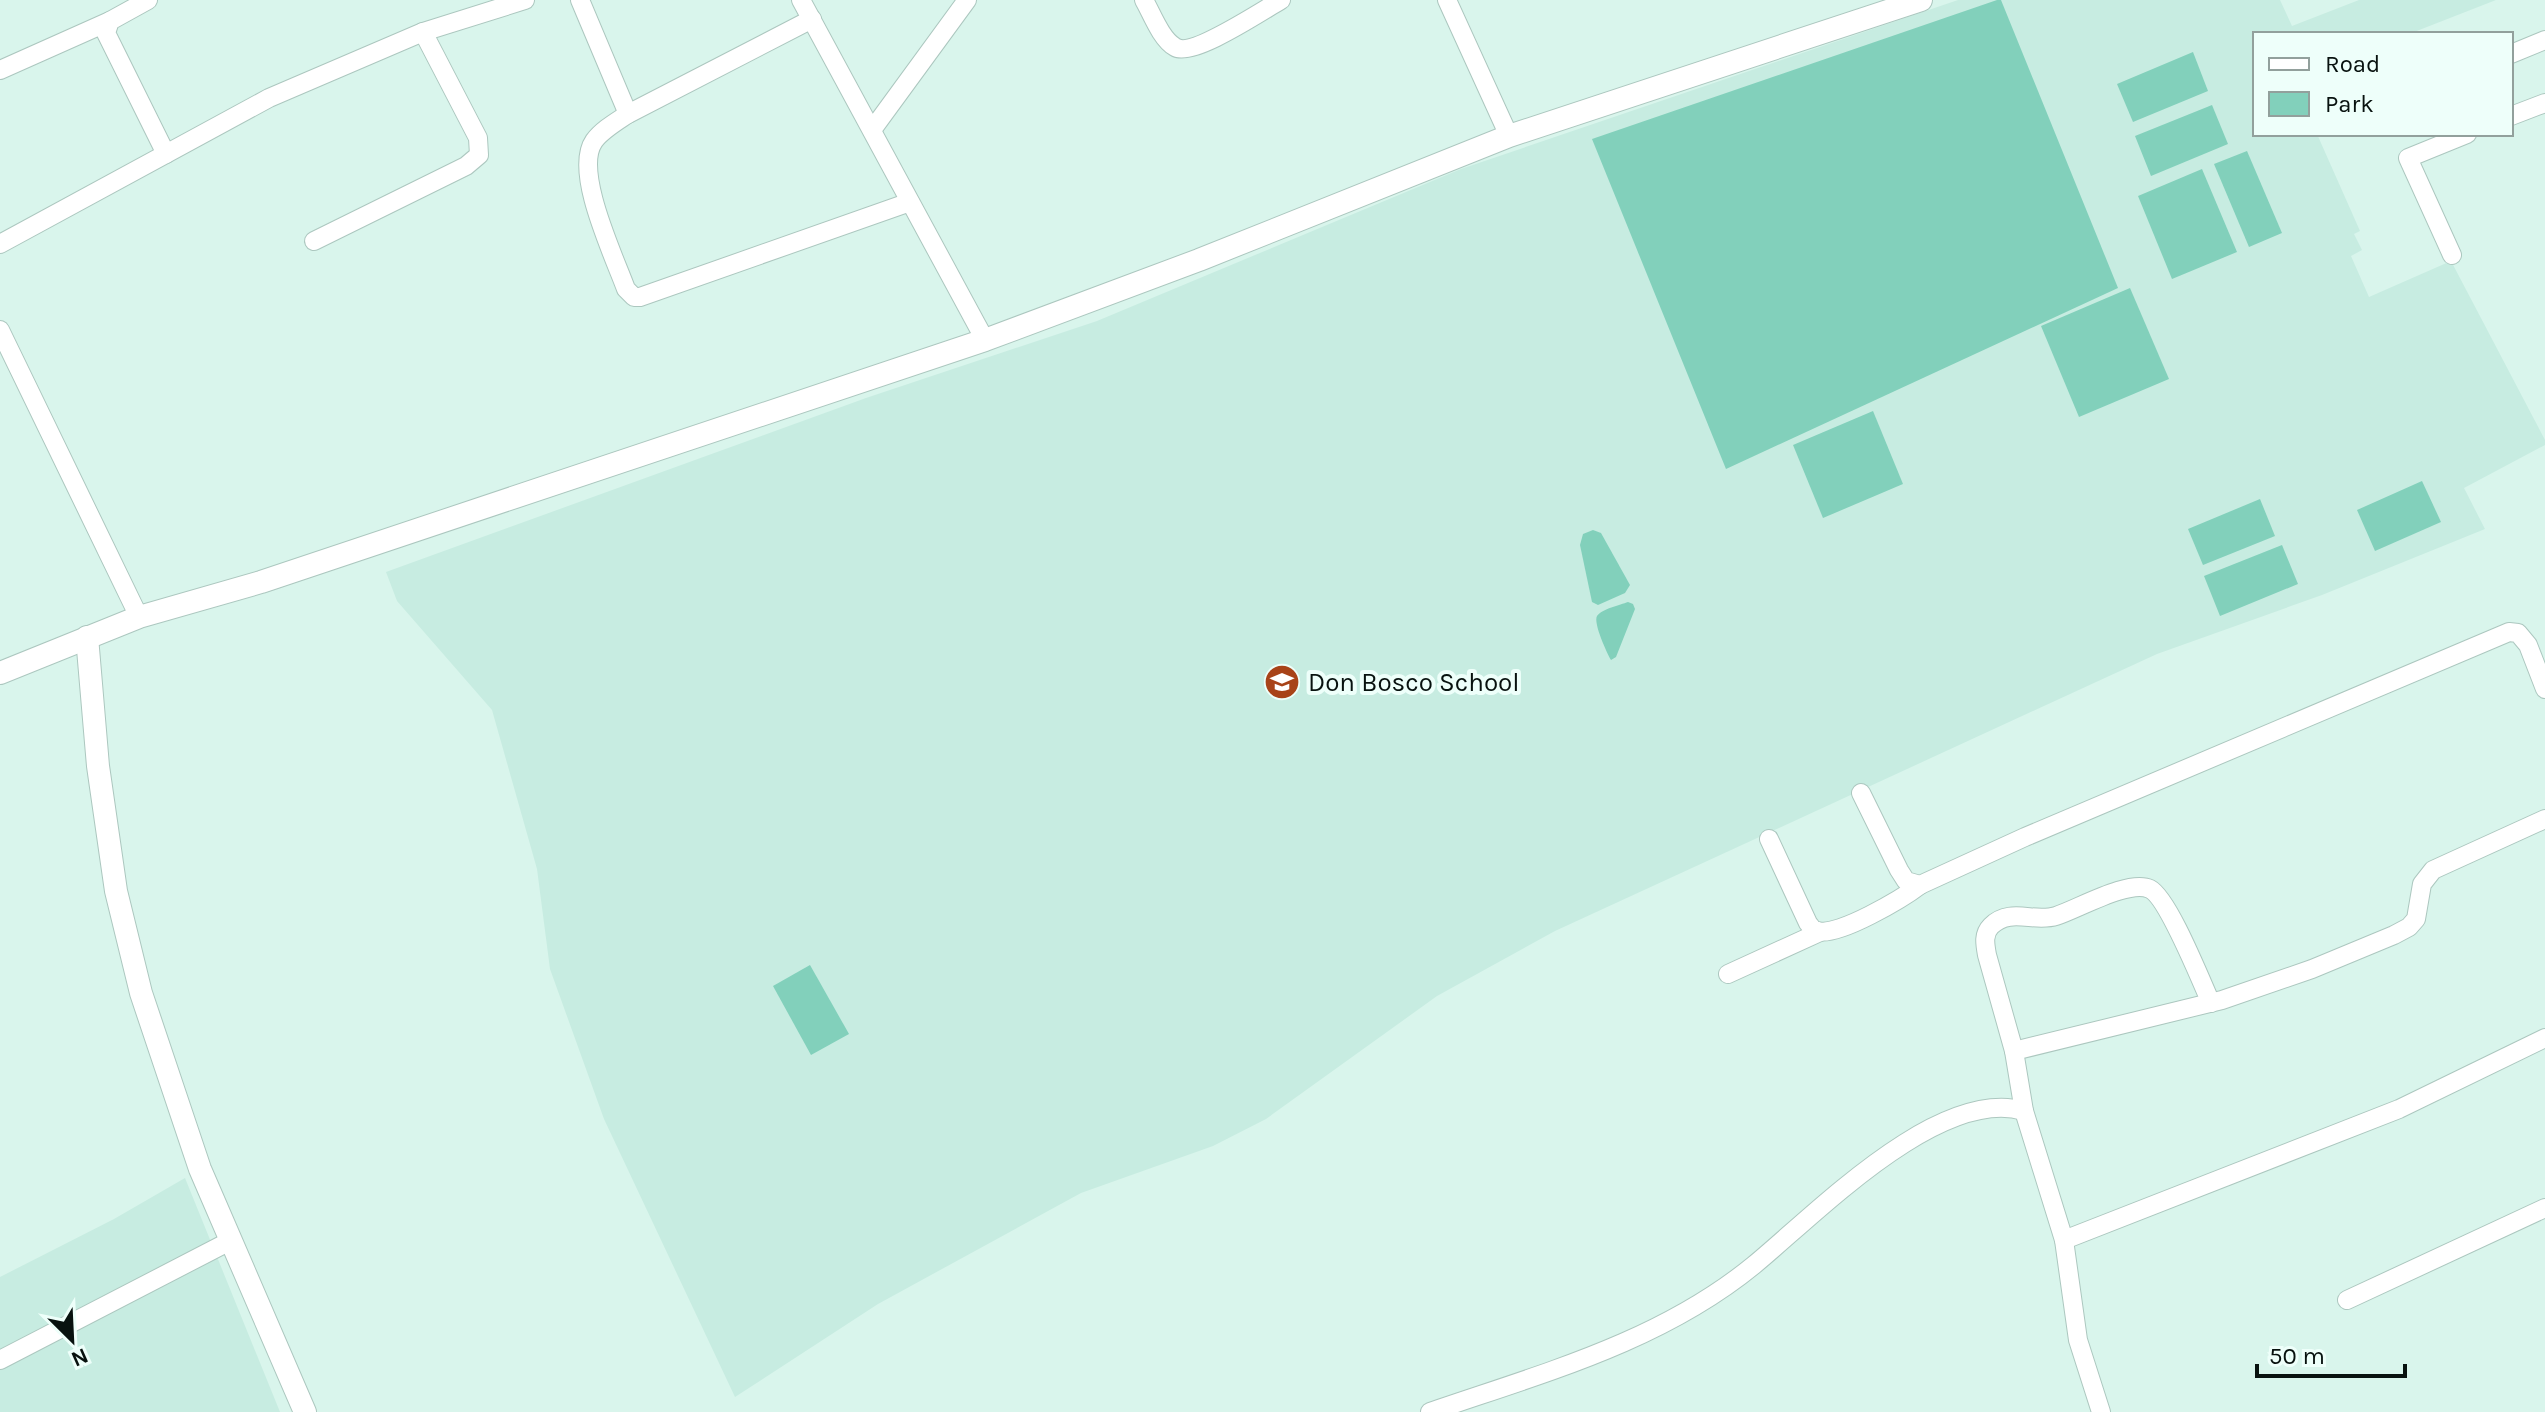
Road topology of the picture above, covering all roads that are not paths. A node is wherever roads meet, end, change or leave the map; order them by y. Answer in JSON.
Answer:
{"nodes":[{"id":1,"x":148,"y":0,"type":"edge"},
{"id":2,"x":525,"y":0,"type":"edge"},
{"id":3,"x":580,"y":0,"type":"edge"},
{"id":4,"x":801,"y":0,"type":"edge"},
{"id":5,"x":967,"y":0,"type":"edge"},
{"id":6,"x":1144,"y":0,"type":"edge"},
{"id":7,"x":1281,"y":0,"type":"edge"},
{"id":8,"x":1447,"y":0,"type":"edge"},
{"id":9,"x":1921,"y":0,"type":"edge"},
{"id":10,"x":812,"y":19,"type":"junction"},
{"id":11,"x":110,"y":21,"type":"junction"},
{"id":12,"x":423,"y":32,"type":"junction"},
{"id":13,"x":2545,"y":40,"type":"edge"},
{"id":14,"x":2513,"y":53,"type":"edge"},
{"id":15,"x":0,"y":70,"type":"edge"},
{"id":16,"x":2545,"y":103,"type":"edge"},
{"id":17,"x":628,"y":114,"type":"junction"},
{"id":18,"x":2513,"y":115,"type":"edge"},
{"id":19,"x":872,"y":130,"type":"junction"},
{"id":20,"x":1509,"y":136,"type":"junction"},
{"id":21,"x":2462,"y":136,"type":"edge"},
{"id":22,"x":166,"y":154,"type":"junction"},
{"id":23,"x":910,"y":202,"type":"junction"},
{"id":24,"x":314,"y":241,"type":"dead end"},
{"id":25,"x":0,"y":244,"type":"edge"},
{"id":26,"x":2452,"y":255,"type":"dead end"},
{"id":27,"x":0,"y":330,"type":"edge"},
{"id":28,"x":985,"y":340,"type":"junction"},
{"id":29,"x":139,"y":617,"type":"junction"},
{"id":30,"x":87,"y":637,"type":"junction"},
{"id":31,"x":0,"y":673,"type":"edge"},
{"id":32,"x":2545,"y":689,"type":"edge"},
{"id":33,"x":1861,"y":793,"type":"dead end"},
{"id":34,"x":2545,"y":819,"type":"edge"},
{"id":35,"x":1769,"y":839,"type":"dead end"},
{"id":36,"x":1920,"y":885,"type":"junction"},
{"id":37,"x":1820,"y":932,"type":"junction"},
{"id":38,"x":1728,"y":974,"type":"dead end"},
{"id":39,"x":2211,"y":1003,"type":"junction"},
{"id":40,"x":2545,"y":1038,"type":"edge"},
{"id":41,"x":2014,"y":1051,"type":"junction"},
{"id":42,"x":2024,"y":1111,"type":"junction"},
{"id":43,"x":2545,"y":1208,"type":"edge"},
{"id":44,"x":2064,"y":1240,"type":"junction"},
{"id":45,"x":230,"y":1241,"type":"junction"},
{"id":46,"x":2347,"y":1300,"type":"dead end"},
{"id":47,"x":0,"y":1360,"type":"edge"},
{"id":48,"x":305,"y":1412,"type":"edge"},
{"id":49,"x":1430,"y":1412,"type":"edge"},
{"id":50,"x":2101,"y":1412,"type":"edge"}],
"edges":[{"from":1,"to":11,"type":"street"},
{"from":2,"to":12,"type":"street"},
{"from":3,"to":17,"type":"street"},
{"from":4,"to":10,"type":"street"},
{"from":5,"to":19,"type":"street"},
{"from":6,"to":7,"type":"street"},
{"from":8,"to":20,"type":"street"},
{"from":9,"to":20,"type":"street"},
{"from":10,"to":17,"type":"street"},
{"from":10,"to":19,"type":"street"},
{"from":11,"to":15,"type":"street"},
{"from":11,"to":22,"type":"street"},
{"from":12,"to":22,"type":"street"},
{"from":12,"to":24,"type":"street"},
{"from":13,"to":14,"type":"street"},
{"from":16,"to":18,"type":"street"},
{"from":17,"to":23,"type":"street"},
{"from":19,"to":23,"type":"street"},
{"from":20,"to":28,"type":"street"},
{"from":21,"to":26,"type":"street"},
{"from":22,"to":25,"type":"street"},
{"from":23,"to":28,"type":"street"},
{"from":27,"to":29,"type":"street"},
{"from":28,"to":29,"type":"street"},
{"from":29,"to":30,"type":"street"},
{"from":30,"to":31,"type":"street"},
{"from":30,"to":45,"type":"street"},
{"from":32,"to":36,"type":"street"},
{"from":33,"to":36,"type":"street"},
{"from":34,"to":39,"type":"street"},
{"from":35,"to":37,"type":"street"},
{"from":36,"to":37,"type":"street"},
{"from":37,"to":38,"type":"street"},
{"from":39,"to":41,"type":"street"},
{"from":39,"to":41,"type":"street"},
{"from":40,"to":44,"type":"street"},
{"from":41,"to":42,"type":"street"},
{"from":42,"to":44,"type":"street"},
{"from":42,"to":49,"type":"street"},
{"from":43,"to":46,"type":"street"},
{"from":44,"to":50,"type":"street"},
{"from":45,"to":47,"type":"street"},
{"from":45,"to":48,"type":"street"}]}
